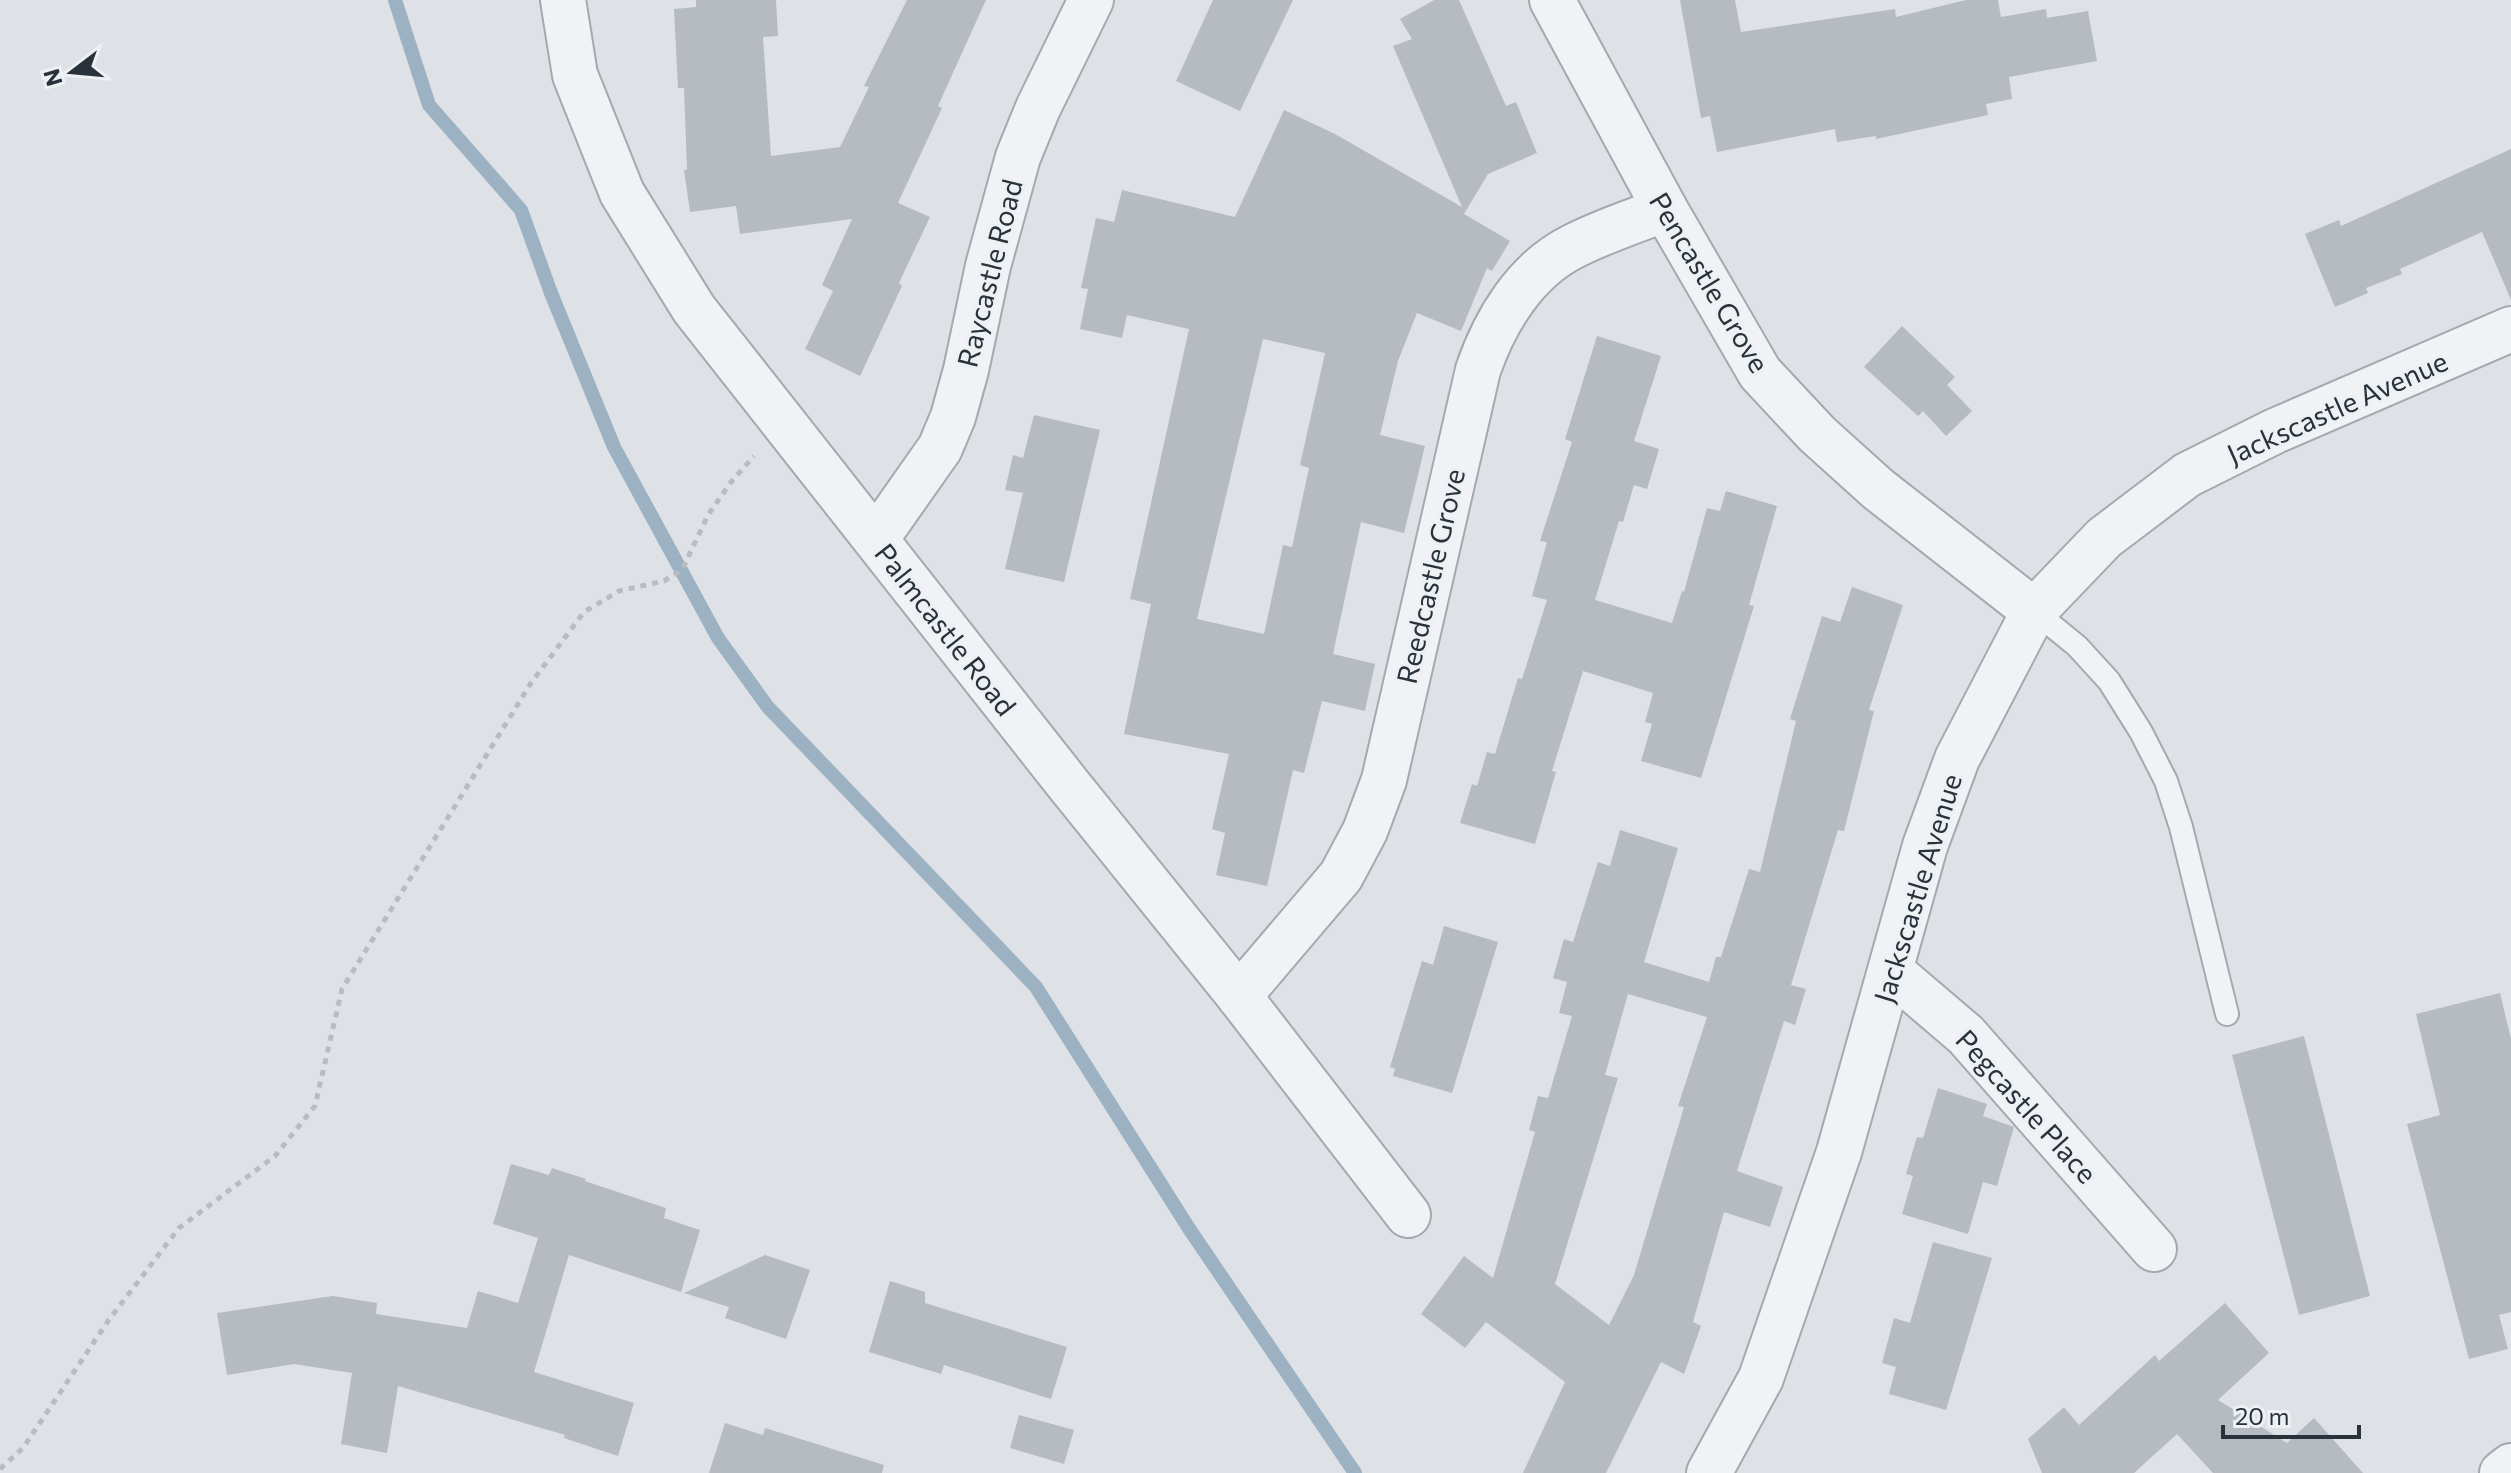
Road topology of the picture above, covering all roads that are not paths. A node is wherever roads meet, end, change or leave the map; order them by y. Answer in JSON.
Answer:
{"nodes":[{"id":1,"x":563,"y":0,"type":"edge"},
{"id":2,"x":1091,"y":0,"type":"edge"},
{"id":3,"x":1552,"y":0,"type":"edge"},
{"id":4,"x":1665,"y":209,"type":"junction"},
{"id":5,"x":2511,"y":329,"type":"edge"},
{"id":6,"x":876,"y":539,"type":"junction"},
{"id":7,"x":2034,"y":611,"type":"junction"},
{"id":8,"x":1891,"y":971,"type":"junction"},
{"id":9,"x":1239,"y":996,"type":"junction"},
{"id":10,"x":2227,"y":1014,"type":"dead end"},
{"id":11,"x":1408,"y":1215,"type":"dead end"},
{"id":12,"x":2154,"y":1249,"type":"dead end"},
{"id":13,"x":2511,"y":1466,"type":"edge"},
{"id":14,"x":1709,"y":1473,"type":"edge"},
{"id":15,"x":2502,"y":1473,"type":"edge"}],
"edges":[{"from":1,"to":6,"type":"street","name":"Palmcastle Road"},
{"from":2,"to":6,"type":"street","name":"Raycastle Road"},
{"from":3,"to":4,"type":"street","name":"Pencastle Grove"},
{"from":4,"to":7,"type":"street","name":"Pencastle Grove"},
{"from":4,"to":9,"type":"street","name":"Reedcastle Grove"},
{"from":5,"to":7,"type":"street","name":"Jackscastle Avenue"},
{"from":6,"to":9,"type":"street","name":"Palmcastle Road"},
{"from":7,"to":8,"type":"street","name":"Jackscastle Avenue"},
{"from":7,"to":10,"type":"lane"},
{"from":8,"to":12,"type":"street","name":"Pegcastle Place"},
{"from":8,"to":14,"type":"street","name":"Jackscastle Avenue"},
{"from":9,"to":11,"type":"street","name":"Palmcastle Road"},
{"from":13,"to":15,"type":"street"}]}
